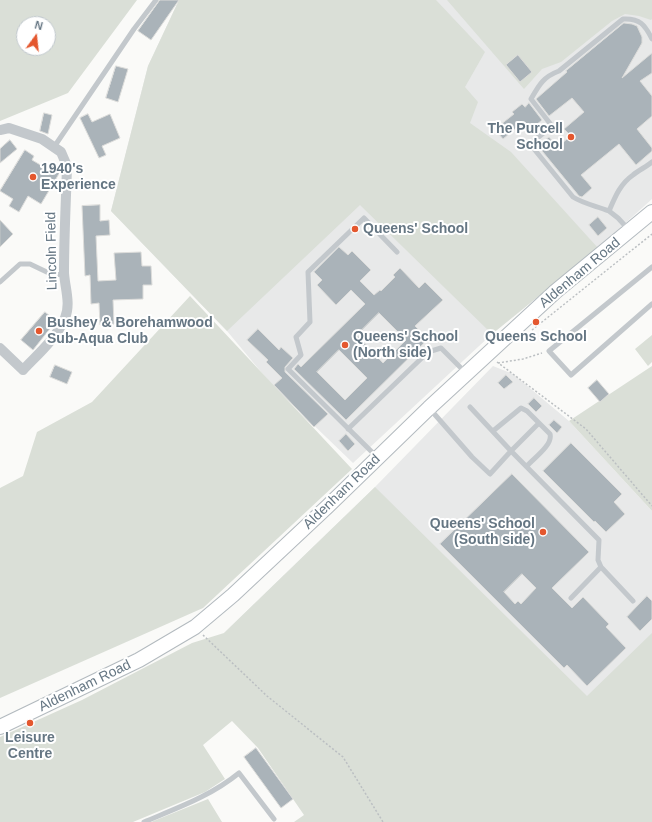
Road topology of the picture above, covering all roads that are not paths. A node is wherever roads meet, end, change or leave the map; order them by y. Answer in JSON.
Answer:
{"nodes":[{"id":1,"x":156,"y":0,"type":"edge"},
{"id":2,"x":652,"y":25,"type":"edge"},
{"id":3,"x":647,"y":30,"type":"junction"},
{"id":4,"x":652,"y":39,"type":"edge"},
{"id":5,"x":0,"y":130,"type":"edge"},
{"id":6,"x":54,"y":147,"type":"junction"},
{"id":7,"x":652,"y":162,"type":"edge"},
{"id":8,"x":609,"y":211,"type":"junction"},
{"id":9,"x":652,"y":213,"type":"edge"},
{"id":10,"x":630,"y":231,"type":"junction"},
{"id":11,"x":398,"y":252,"type":"dead end"},
{"id":12,"x":652,"y":268,"type":"edge"},
{"id":13,"x":64,"y":274,"type":"junction"},
{"id":14,"x":0,"y":282,"type":"edge"},
{"id":15,"x":652,"y":304,"type":"edge"},
{"id":16,"x":0,"y":348,"type":"edge"},
{"id":17,"x":467,"y":374,"type":"junction"},
{"id":18,"x":470,"y":407,"type":"dead end"},
{"id":19,"x":429,"y":408,"type":"junction"},
{"id":20,"x":539,"y":423,"type":"junction"},
{"id":21,"x":348,"y":429,"type":"junction"},
{"id":22,"x":493,"y":431,"type":"junction"},
{"id":23,"x":511,"y":451,"type":"junction"},
{"id":24,"x":377,"y":458,"type":"junction"},
{"id":25,"x":527,"y":466,"type":"junction"},
{"id":26,"x":601,"y":567,"type":"junction"},
{"id":27,"x":571,"y":598,"type":"dead end"},
{"id":28,"x":633,"y":601,"type":"dead end"},
{"id":29,"x":0,"y":727,"type":"edge"},
{"id":30,"x":274,"y":819,"type":"dead end"},
{"id":31,"x":144,"y":822,"type":"edge"}],
"edges":[{"from":1,"to":6,"type":"lane"},
{"from":2,"to":3,"type":"lane"},
{"from":3,"to":4,"type":"lane"},
{"from":3,"to":8,"type":"lane"},
{"from":5,"to":6,"type":"street","name":"Lincoln Field"},
{"from":6,"to":13,"type":"street","name":"Lincoln Field"},
{"from":7,"to":8,"type":"lane"},
{"from":8,"to":10,"type":"lane"},
{"from":9,"to":10,"type":"main road","name":"Aldenham Road"},
{"from":10,"to":17,"type":"main road","name":"Aldenham Road"},
{"from":11,"to":21,"type":"lane"},
{"from":12,"to":15,"type":"lane"},
{"from":13,"to":14,"type":"lane"},
{"from":13,"to":16,"type":"street","name":"Lincoln Field"},
{"from":17,"to":19,"type":"main road","name":"Aldenham Road"},
{"from":17,"to":21,"type":"lane"},
{"from":18,"to":22,"type":"lane"},
{"from":19,"to":23,"type":"lane"},
{"from":19,"to":24,"type":"main road","name":"Aldenham Road"},
{"from":20,"to":22,"type":"lane"},
{"from":20,"to":23,"type":"lane"},
{"from":20,"to":25,"type":"lane"},
{"from":21,"to":24,"type":"lane"},
{"from":22,"to":23,"type":"lane"},
{"from":23,"to":25,"type":"lane"},
{"from":24,"to":29,"type":"main road","name":"Aldenham Road"},
{"from":25,"to":26,"type":"lane"},
{"from":26,"to":27,"type":"lane"},
{"from":26,"to":28,"type":"lane"},
{"from":30,"to":31,"type":"lane"}]}
